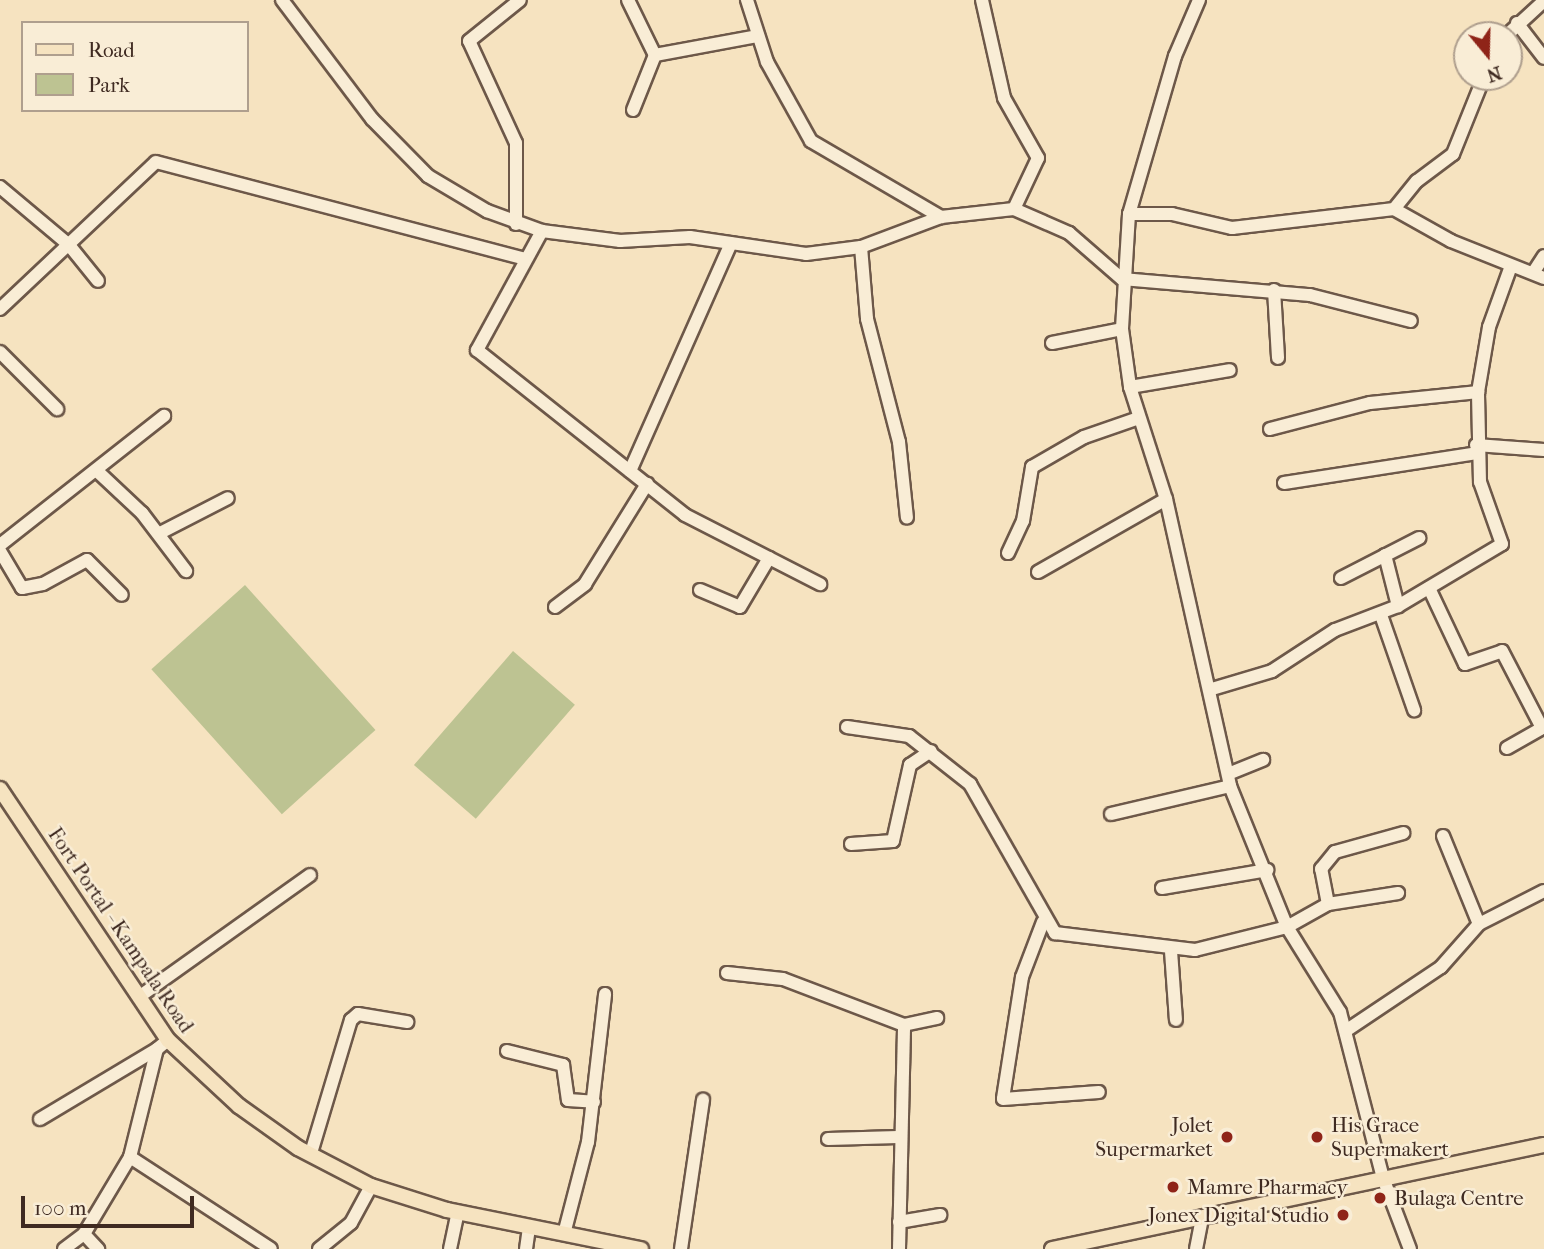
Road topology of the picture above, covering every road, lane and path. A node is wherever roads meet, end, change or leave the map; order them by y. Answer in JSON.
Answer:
{"nodes":[{"id":1,"x":282,"y":0,"type":"edge"},
{"id":2,"x":520,"y":0,"type":"edge"},
{"id":3,"x":628,"y":0,"type":"edge"},
{"id":4,"x":747,"y":0,"type":"edge"},
{"id":5,"x":982,"y":0,"type":"edge"},
{"id":6,"x":1199,"y":0,"type":"edge"},
{"id":7,"x":1544,"y":1,"type":"edge"},
{"id":8,"x":1519,"y":21,"type":"edge"},
{"id":9,"x":1523,"y":31,"type":"edge"},
{"id":10,"x":758,"y":36,"type":"junction"},
{"id":11,"x":655,"y":55,"type":"junction"},
{"id":12,"x":1544,"y":58,"type":"edge"},
{"id":13,"x":1478,"y":91,"type":"edge"},
{"id":14,"x":633,"y":110,"type":"dead end"},
{"id":15,"x":0,"y":187,"type":"edge"},
{"id":16,"x":1014,"y":209,"type":"junction"},
{"id":17,"x":1394,"y":209,"type":"junction"},
{"id":18,"x":1129,"y":214,"type":"junction"},
{"id":19,"x":941,"y":218,"type":"junction"},
{"id":20,"x":516,"y":224,"type":"junction"},
{"id":21,"x":542,"y":231,"type":"junction"},
{"id":22,"x":731,"y":243,"type":"junction"},
{"id":23,"x":69,"y":245,"type":"junction"},
{"id":24,"x":861,"y":247,"type":"junction"},
{"id":25,"x":1544,"y":256,"type":"edge"},
{"id":26,"x":525,"y":259,"type":"junction"},
{"id":27,"x":1511,"y":266,"type":"junction"},
{"id":28,"x":1538,"y":276,"type":"edge"},
{"id":29,"x":1122,"y":279,"type":"junction"},
{"id":30,"x":98,"y":281,"type":"dead end"},
{"id":31,"x":1274,"y":290,"type":"junction"},
{"id":32,"x":0,"y":309,"type":"edge"},
{"id":33,"x":1411,"y":321,"type":"dead end"},
{"id":34,"x":1122,"y":329,"type":"junction"},
{"id":35,"x":1052,"y":343,"type":"dead end"},
{"id":36,"x":0,"y":352,"type":"edge"},
{"id":37,"x":1278,"y":358,"type":"dead end"},
{"id":38,"x":1230,"y":370,"type":"dead end"},
{"id":39,"x":1130,"y":387,"type":"junction"},
{"id":40,"x":1478,"y":392,"type":"junction"},
{"id":41,"x":57,"y":409,"type":"dead end"},
{"id":42,"x":164,"y":416,"type":"dead end"},
{"id":43,"x":1139,"y":418,"type":"junction"},
{"id":44,"x":1270,"y":429,"type":"dead end"},
{"id":45,"x":1477,"y":449,"type":"junction"},
{"id":46,"x":1544,"y":450,"type":"edge"},
{"id":47,"x":96,"y":470,"type":"junction"},
{"id":48,"x":630,"y":471,"type":"junction"},
{"id":49,"x":1284,"y":483,"type":"dead end"},
{"id":50,"x":647,"y":484,"type":"junction"},
{"id":51,"x":228,"y":498,"type":"dead end"},
{"id":52,"x":1166,"y":499,"type":"junction"},
{"id":53,"x":907,"y":517,"type":"dead end"},
{"id":54,"x":160,"y":533,"type":"junction"},
{"id":55,"x":1419,"y":538,"type":"dead end"},
{"id":56,"x":0,"y":545,"type":"edge"},
{"id":57,"x":0,"y":551,"type":"edge"},
{"id":58,"x":1008,"y":553,"type":"dead end"},
{"id":59,"x":1385,"y":555,"type":"junction"},
{"id":60,"x":769,"y":558,"type":"junction"},
{"id":61,"x":186,"y":571,"type":"dead end"},
{"id":62,"x":1038,"y":572,"type":"dead end"},
{"id":63,"x":1341,"y":578,"type":"dead end"},
{"id":64,"x":820,"y":584,"type":"dead end"},
{"id":65,"x":1429,"y":588,"type":"junction"},
{"id":66,"x":700,"y":590,"type":"dead end"},
{"id":67,"x":122,"y":595,"type":"dead end"},
{"id":68,"x":1398,"y":606,"type":"junction"},
{"id":69,"x":555,"y":607,"type":"dead end"},
{"id":70,"x":1381,"y":615,"type":"junction"},
{"id":71,"x":1212,"y":689,"type":"junction"},
{"id":72,"x":1413,"y":710,"type":"dead end"},
{"id":73,"x":847,"y":727,"type":"dead end"},
{"id":74,"x":1543,"y":727,"type":"edge"},
{"id":75,"x":1507,"y":748,"type":"dead end"},
{"id":76,"x":931,"y":751,"type":"junction"},
{"id":77,"x":1263,"y":760,"type":"dead end"},
{"id":78,"x":1229,"y":780,"type":"junction"},
{"id":79,"x":0,"y":789,"type":"edge"},
{"id":80,"x":1111,"y":814,"type":"dead end"},
{"id":81,"x":1403,"y":833,"type":"dead end"},
{"id":82,"x":1443,"y":836,"type":"dead end"},
{"id":83,"x":851,"y":844,"type":"dead end"},
{"id":84,"x":1267,"y":870,"type":"junction"},
{"id":85,"x":310,"y":875,"type":"dead end"},
{"id":86,"x":1162,"y":888,"type":"dead end"},
{"id":87,"x":1544,"y":891,"type":"edge"},
{"id":88,"x":1398,"y":893,"type":"dead end"},
{"id":89,"x":1328,"y":904,"type":"junction"},
{"id":90,"x":1043,"y":922,"type":"junction"},
{"id":91,"x":1479,"y":924,"type":"junction"},
{"id":92,"x":1287,"y":927,"type":"junction"},
{"id":93,"x":1171,"y":951,"type":"junction"},
{"id":94,"x":727,"y":973,"type":"dead end"},
{"id":95,"x":605,"y":994,"type":"dead end"},
{"id":96,"x":139,"y":997,"type":"junction"},
{"id":97,"x":937,"y":1018,"type":"dead end"},
{"id":98,"x":1176,"y":1020,"type":"dead end"},
{"id":99,"x":407,"y":1022,"type":"dead end"},
{"id":100,"x":904,"y":1025,"type":"junction"},
{"id":101,"x":1347,"y":1030,"type":"junction"},
{"id":102,"x":163,"y":1045,"type":"junction"},
{"id":103,"x":507,"y":1051,"type":"dead end"},
{"id":104,"x":1099,"y":1092,"type":"dead end"},
{"id":105,"x":703,"y":1100,"type":"dead end"},
{"id":106,"x":594,"y":1102,"type":"junction"},
{"id":107,"x":40,"y":1119,"type":"dead end"},
{"id":108,"x":898,"y":1137,"type":"junction"},
{"id":109,"x":828,"y":1139,"type":"dead end"},
{"id":110,"x":1544,"y":1145,"type":"edge"},
{"id":111,"x":311,"y":1153,"type":"junction"},
{"id":112,"x":130,"y":1157,"type":"junction"},
{"id":113,"x":1383,"y":1178,"type":"junction"},
{"id":114,"x":371,"y":1186,"type":"junction"},
{"id":115,"x":458,"y":1212,"type":"junction"},
{"id":116,"x":940,"y":1214,"type":"dead end"},
{"id":117,"x":1202,"y":1217,"type":"junction"},
{"id":118,"x":899,"y":1222,"type":"junction"},
{"id":119,"x":529,"y":1228,"type":"junction"},
{"id":120,"x":84,"y":1234,"type":"junction"},
{"id":121,"x":564,"y":1234,"type":"junction"},
{"id":122,"x":64,"y":1249,"type":"edge"},
{"id":123,"x":98,"y":1249,"type":"edge"},
{"id":124,"x":271,"y":1249,"type":"edge"},
{"id":125,"x":320,"y":1249,"type":"edge"},
{"id":126,"x":450,"y":1249,"type":"edge"},
{"id":127,"x":527,"y":1249,"type":"edge"},
{"id":128,"x":641,"y":1249,"type":"edge"},
{"id":129,"x":681,"y":1249,"type":"edge"},
{"id":130,"x":899,"y":1249,"type":"edge"},
{"id":131,"x":1052,"y":1249,"type":"edge"},
{"id":132,"x":1196,"y":1249,"type":"edge"},
{"id":133,"x":1410,"y":1249,"type":"edge"}],
"edges":[{"from":1,"to":20,"type":"street"},
{"from":2,"to":20,"type":"street"},
{"from":3,"to":11,"type":"street"},
{"from":4,"to":10,"type":"street"},
{"from":5,"to":16,"type":"street"},
{"from":6,"to":18,"type":"street"},
{"from":7,"to":8,"type":"street"},
{"from":9,"to":12,"type":"street"},
{"from":10,"to":11,"type":"street"},
{"from":10,"to":19,"type":"street"},
{"from":11,"to":14,"type":"street"},
{"from":13,"to":17,"type":"street"},
{"from":15,"to":23,"type":"street"},
{"from":16,"to":19,"type":"street"},
{"from":16,"to":29,"type":"street"},
{"from":17,"to":18,"type":"street"},
{"from":17,"to":27,"type":"street"},
{"from":18,"to":29,"type":"street"},
{"from":19,"to":24,"type":"street"},
{"from":20,"to":21,"type":"street"},
{"from":21,"to":22,"type":"street"},
{"from":21,"to":26,"type":"street"},
{"from":22,"to":24,"type":"street"},
{"from":22,"to":48,"type":"street"},
{"from":23,"to":26,"type":"street"},
{"from":23,"to":30,"type":"street"},
{"from":23,"to":32,"type":"street"},
{"from":24,"to":53,"type":"street"},
{"from":25,"to":28,"type":"street"},
{"from":26,"to":48,"type":"street"},
{"from":27,"to":28,"type":"street"},
{"from":27,"to":40,"type":"street"},
{"from":29,"to":31,"type":"street"},
{"from":29,"to":34,"type":"street"},
{"from":31,"to":33,"type":"street"},
{"from":31,"to":37,"type":"street"},
{"from":34,"to":35,"type":"street"},
{"from":34,"to":39,"type":"street"},
{"from":36,"to":41,"type":"street"},
{"from":38,"to":39,"type":"street"},
{"from":39,"to":43,"type":"street"},
{"from":40,"to":44,"type":"street"},
{"from":40,"to":45,"type":"street"},
{"from":42,"to":47,"type":"street"},
{"from":43,"to":52,"type":"street"},
{"from":43,"to":58,"type":"street"},
{"from":45,"to":46,"type":"street"},
{"from":45,"to":49,"type":"street"},
{"from":45,"to":65,"type":"street"},
{"from":47,"to":54,"type":"street"},
{"from":47,"to":56,"type":"street"},
{"from":48,"to":50,"type":"street"},
{"from":50,"to":60,"type":"street"},
{"from":50,"to":69,"type":"street"},
{"from":51,"to":54,"type":"street"},
{"from":52,"to":62,"type":"street"},
{"from":52,"to":71,"type":"street"},
{"from":54,"to":61,"type":"street"},
{"from":55,"to":59,"type":"street"},
{"from":57,"to":67,"type":"street"},
{"from":59,"to":63,"type":"street"},
{"from":59,"to":68,"type":"street"},
{"from":60,"to":64,"type":"street"},
{"from":60,"to":66,"type":"street"},
{"from":65,"to":68,"type":"street"},
{"from":65,"to":74,"type":"street"},
{"from":68,"to":70,"type":"street"},
{"from":70,"to":71,"type":"street"},
{"from":70,"to":72,"type":"street"},
{"from":71,"to":78,"type":"street"},
{"from":73,"to":76,"type":"street"},
{"from":74,"to":75,"type":"street"},
{"from":76,"to":83,"type":"street"},
{"from":76,"to":90,"type":"street"},
{"from":77,"to":78,"type":"street"},
{"from":78,"to":80,"type":"street"},
{"from":78,"to":84,"type":"street"},
{"from":79,"to":96,"type":"main road","name":"Fort Portal - Kampala Road"},
{"from":81,"to":89,"type":"street"},
{"from":82,"to":91,"type":"street"},
{"from":84,"to":86,"type":"street"},
{"from":84,"to":92,"type":"street"},
{"from":85,"to":96,"type":"street"},
{"from":87,"to":91,"type":"street"},
{"from":88,"to":89,"type":"street"},
{"from":89,"to":92,"type":"street"},
{"from":90,"to":93,"type":"street"},
{"from":90,"to":104,"type":"street"},
{"from":91,"to":101,"type":"street"},
{"from":92,"to":93,"type":"street"},
{"from":92,"to":101,"type":"street"},
{"from":93,"to":98,"type":"street"},
{"from":94,"to":100,"type":"street"},
{"from":95,"to":106,"type":"street"},
{"from":96,"to":102,"type":"main road","name":"Fort Portal - Kampala Road"},
{"from":97,"to":100,"type":"street"},
{"from":99,"to":111,"type":"street"},
{"from":100,"to":108,"type":"street"},
{"from":101,"to":113,"type":"street"},
{"from":102,"to":107,"type":"street"},
{"from":102,"to":111,"type":"main road","name":"Fort Portal - Kampala Road"},
{"from":102,"to":112,"type":"street"},
{"from":103,"to":106,"type":"street"},
{"from":105,"to":129,"type":"street"},
{"from":106,"to":121,"type":"street"},
{"from":108,"to":109,"type":"street"},
{"from":108,"to":118,"type":"street"},
{"from":110,"to":113,"type":"main road"},
{"from":111,"to":114,"type":"main road","name":"Fort Portal - Kampala Road"},
{"from":112,"to":120,"type":"street"},
{"from":112,"to":124,"type":"street"},
{"from":113,"to":117,"type":"main road"},
{"from":113,"to":133,"type":"street"},
{"from":114,"to":115,"type":"main road","name":"Fort Portal - Kampala Road"},
{"from":114,"to":125,"type":"street"},
{"from":115,"to":119,"type":"main road","name":"Fort Portal - Kampala Road"},
{"from":115,"to":126,"type":"street"},
{"from":116,"to":118,"type":"street"},
{"from":117,"to":131,"type":"main road"},
{"from":117,"to":132,"type":"street"},
{"from":118,"to":130,"type":"street"},
{"from":119,"to":121,"type":"main road","name":"Fort Portal - Kampala Road"},
{"from":119,"to":127,"type":"street"},
{"from":120,"to":122,"type":"street"},
{"from":120,"to":123,"type":"street"},
{"from":121,"to":128,"type":"main road","name":"Fort Portal - Kampala Road"}]}
